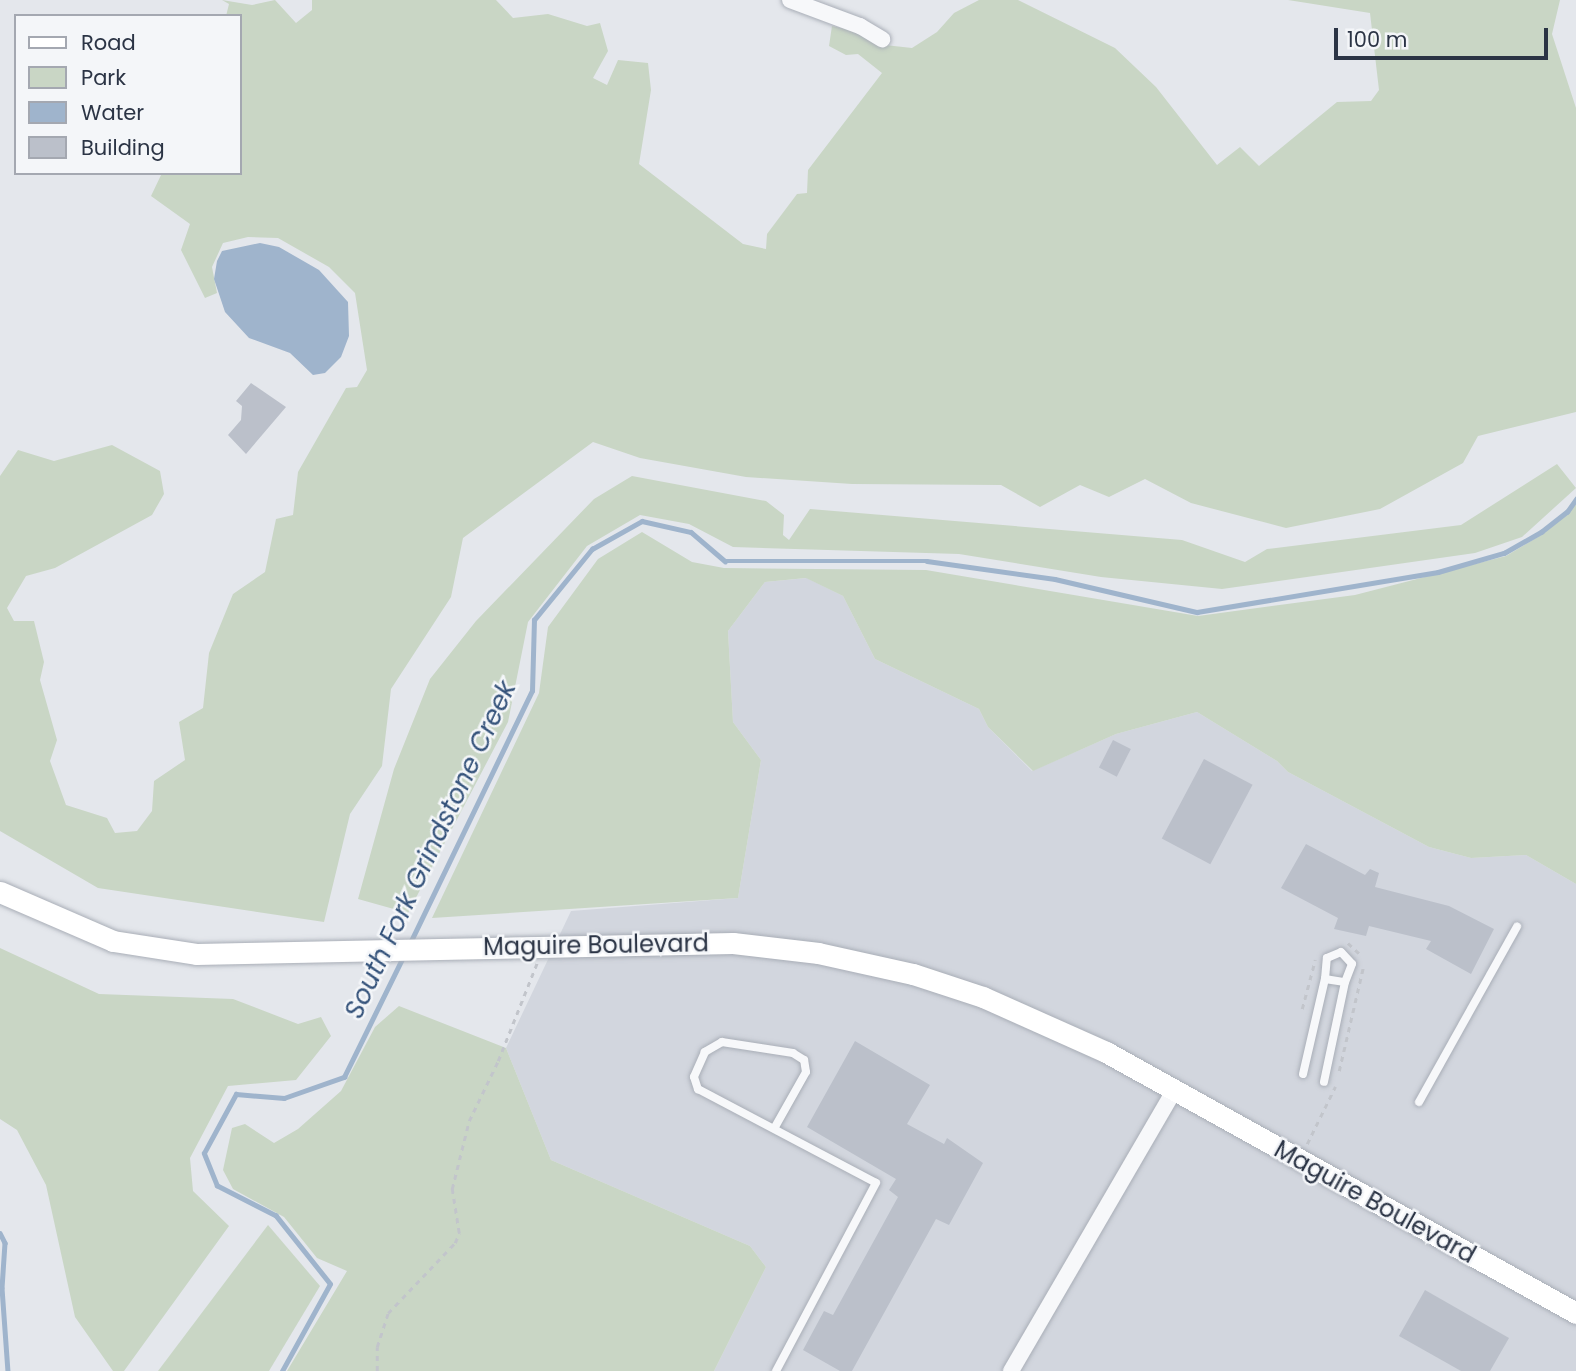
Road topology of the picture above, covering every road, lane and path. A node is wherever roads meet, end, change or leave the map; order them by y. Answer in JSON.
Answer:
{"nodes":[{"id":1,"x":790,"y":0,"type":"edge"},
{"id":2,"x":882,"y":39,"type":"dead end"},
{"id":3,"x":0,"y":892,"type":"edge"},
{"id":4,"x":1517,"y":927,"type":"dead end"},
{"id":5,"x":537,"y":963,"type":"dead end"},
{"id":6,"x":1325,"y":979,"type":"junction"},
{"id":7,"x":1345,"y":982,"type":"junction"},
{"id":8,"x":1303,"y":1074,"type":"dead end"},
{"id":9,"x":1324,"y":1082,"type":"dead end"},
{"id":10,"x":1174,"y":1091,"type":"junction"},
{"id":11,"x":1419,"y":1102,"type":"dead end"},
{"id":12,"x":775,"y":1128,"type":"junction"},
{"id":13,"x":1576,"y":1313,"type":"edge"},
{"id":14,"x":377,"y":1371,"type":"edge"},
{"id":15,"x":776,"y":1371,"type":"edge"},
{"id":16,"x":1011,"y":1371,"type":"edge"}],
"edges":[{"from":1,"to":2,"type":"street"},
{"from":3,"to":10,"type":"street","name":"Maguire Boulevard"},
{"from":4,"to":11,"type":"lane"},
{"from":5,"to":14,"type":"path"},
{"from":6,"to":7,"type":"lane"},
{"from":6,"to":7,"type":"lane"},
{"from":6,"to":8,"type":"lane"},
{"from":7,"to":9,"type":"lane"},
{"from":10,"to":13,"type":"street","name":"Maguire Boulevard"},
{"from":10,"to":16,"type":"street"},
{"from":12,"to":12,"type":"lane"},
{"from":12,"to":15,"type":"lane"}]}
